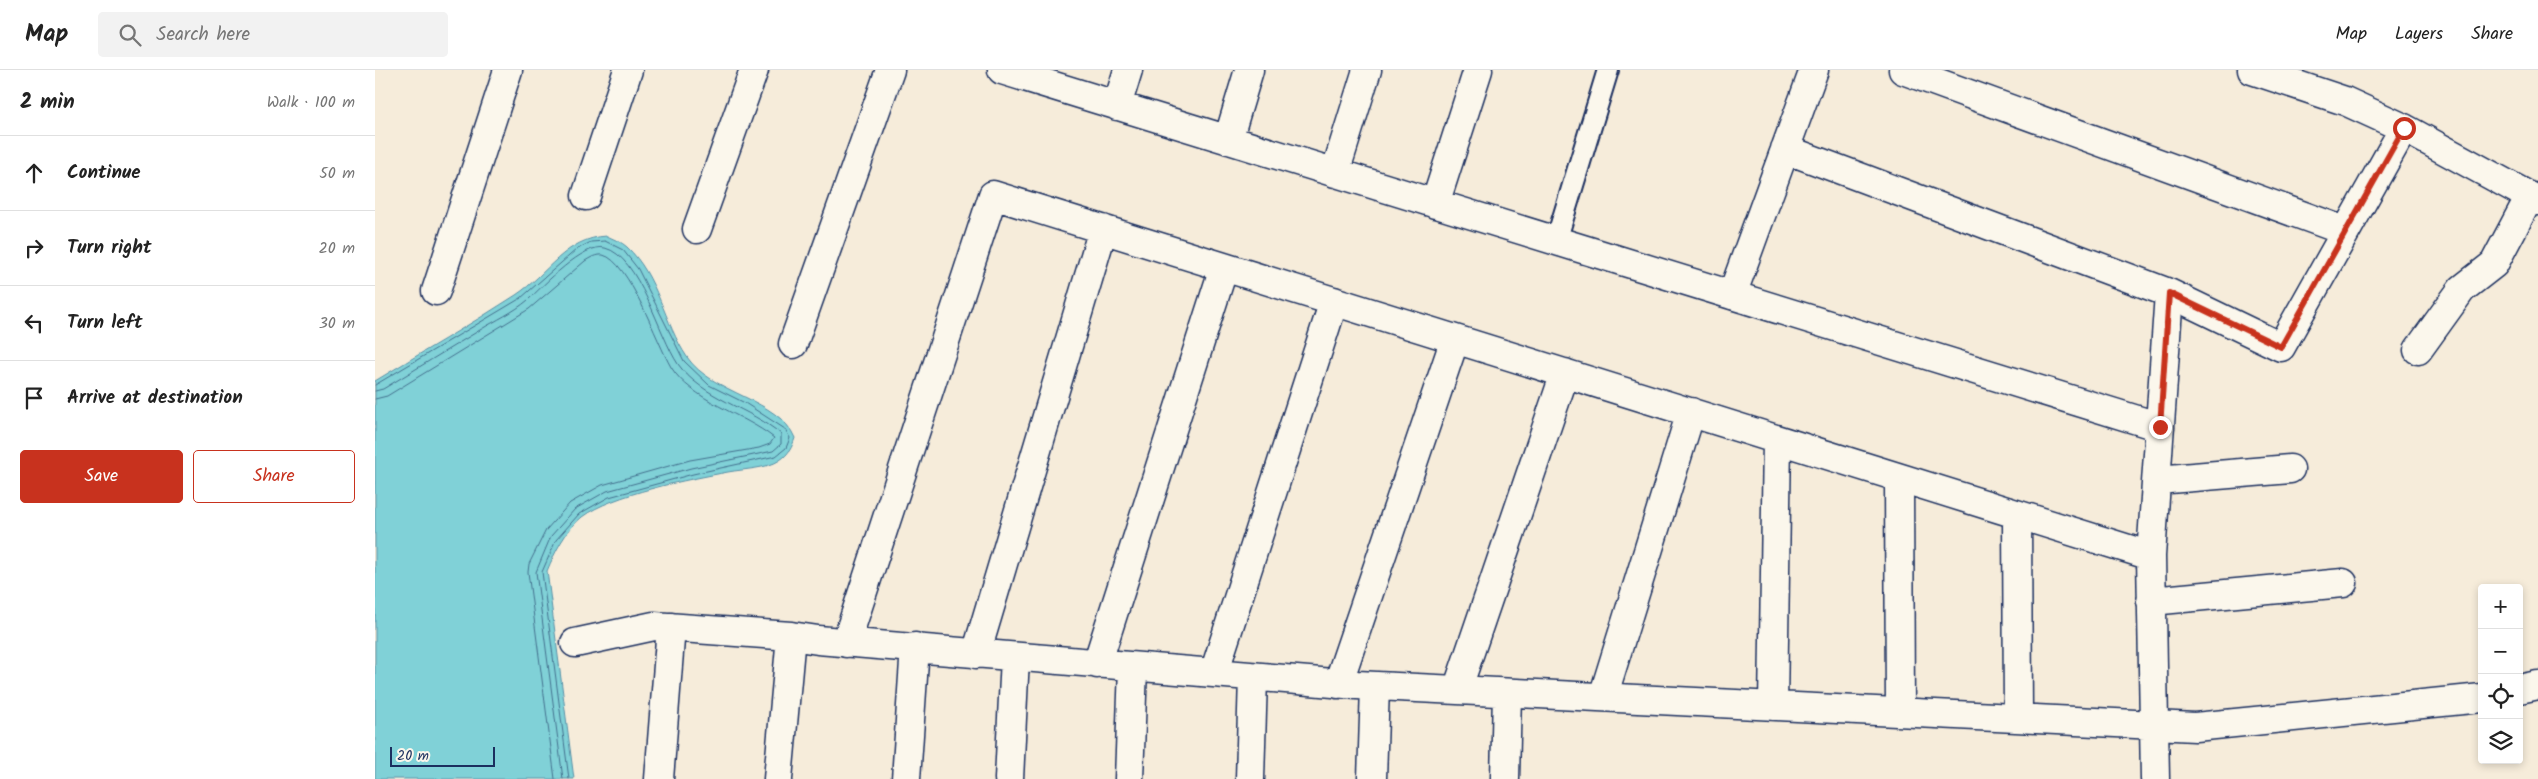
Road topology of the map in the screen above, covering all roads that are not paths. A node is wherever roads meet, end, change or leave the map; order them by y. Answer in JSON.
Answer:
{"nodes":[{"id":1,"x":508,"y":70,"type":"edge"},
{"id":2,"x":628,"y":70,"type":"edge"},
{"id":3,"x":754,"y":70,"type":"edge"},
{"id":4,"x":890,"y":70,"type":"edge"},
{"id":5,"x":1002,"y":70,"type":"edge"},
{"id":6,"x":1129,"y":70,"type":"edge"},
{"id":7,"x":1249,"y":70,"type":"edge"},
{"id":8,"x":1367,"y":70,"type":"edge"},
{"id":9,"x":1478,"y":70,"type":"edge"},
{"id":10,"x":1608,"y":70,"type":"edge"},
{"id":11,"x":1814,"y":70,"type":"edge"},
{"id":12,"x":1903,"y":70,"type":"edge"},
{"id":13,"x":2252,"y":70,"type":"edge"},
{"id":14,"x":1117,"y":106,"type":"junction"},
{"id":15,"x":2404,"y":128,"type":"junction"},
{"id":16,"x":1227,"y":140,"type":"junction"},
{"id":17,"x":1785,"y":149,"type":"junction"},
{"id":18,"x":1335,"y":173,"type":"junction"},
{"id":19,"x":586,"y":196,"type":"dead end"},
{"id":20,"x":2534,"y":198,"type":"edge"},
{"id":21,"x":1435,"y":204,"type":"junction"},
{"id":22,"x":697,"y":229,"type":"dead end"},
{"id":23,"x":1103,"y":229,"type":"junction"},
{"id":24,"x":2345,"y":231,"type":"junction"},
{"id":25,"x":1556,"y":241,"type":"junction"},
{"id":26,"x":1224,"y":267,"type":"junction"},
{"id":27,"x":436,"y":291,"type":"dead end"},
{"id":28,"x":2169,"y":293,"type":"junction"},
{"id":29,"x":1732,"y":295,"type":"junction"},
{"id":30,"x":1334,"y":301,"type":"junction"},
{"id":31,"x":1455,"y":339,"type":"junction"},
{"id":32,"x":793,"y":344,"type":"dead end"},
{"id":33,"x":2418,"y":350,"type":"dead end"},
{"id":34,"x":1565,"y":373,"type":"junction"},
{"id":35,"x":1691,"y":412,"type":"junction"},
{"id":36,"x":2160,"y":427,"type":"junction"},
{"id":37,"x":1777,"y":440,"type":"junction"},
{"id":38,"x":2290,"y":469,"type":"dead end"},
{"id":39,"x":1899,"y":478,"type":"junction"},
{"id":40,"x":2157,"y":480,"type":"junction"},
{"id":41,"x":2017,"y":515,"type":"junction"},
{"id":42,"x":2151,"y":556,"type":"junction"},
{"id":43,"x":2343,"y":583,"type":"dead end"},
{"id":44,"x":2151,"y":600,"type":"junction"},
{"id":45,"x":671,"y":626,"type":"junction"},
{"id":46,"x":791,"y":636,"type":"junction"},
{"id":47,"x":575,"y":643,"type":"dead end"},
{"id":48,"x":846,"y":643,"type":"junction"},
{"id":49,"x":915,"y":647,"type":"junction"},
{"id":50,"x":976,"y":654,"type":"junction"},
{"id":51,"x":1015,"y":656,"type":"junction"},
{"id":52,"x":1097,"y":664,"type":"junction"},
{"id":53,"x":1133,"y":667,"type":"junction"},
{"id":54,"x":1214,"y":673,"type":"junction"},
{"id":55,"x":1253,"y":677,"type":"junction"},
{"id":56,"x":1338,"y":684,"type":"junction"},
{"id":57,"x":2538,"y":685,"type":"edge"},
{"id":58,"x":1375,"y":686,"type":"junction"},
{"id":59,"x":2523,"y":689,"type":"edge"},
{"id":60,"x":1457,"y":690,"type":"junction"},
{"id":61,"x":1507,"y":692,"type":"junction"},
{"id":62,"x":1603,"y":698,"type":"junction"},
{"id":63,"x":2478,"y":698,"type":"edge"},
{"id":64,"x":1773,"y":706,"type":"junction"},
{"id":65,"x":1900,"y":712,"type":"junction"},
{"id":66,"x":2018,"y":718,"type":"junction"},
{"id":67,"x":2152,"y":724,"type":"junction"},
{"id":68,"x":659,"y":779,"type":"edge"},
{"id":69,"x":778,"y":779,"type":"edge"},
{"id":70,"x":906,"y":779,"type":"edge"},
{"id":71,"x":1009,"y":779,"type":"edge"},
{"id":72,"x":1129,"y":779,"type":"edge"},
{"id":73,"x":1250,"y":779,"type":"edge"},
{"id":74,"x":1372,"y":779,"type":"edge"},
{"id":75,"x":1505,"y":779,"type":"edge"},
{"id":76,"x":2155,"y":779,"type":"edge"}],
"edges":[{"from":1,"to":27,"type":"street"},
{"from":2,"to":19,"type":"street"},
{"from":3,"to":22,"type":"street"},
{"from":4,"to":32,"type":"street"},
{"from":5,"to":14,"type":"street"},
{"from":6,"to":14,"type":"street"},
{"from":7,"to":16,"type":"street"},
{"from":8,"to":18,"type":"street"},
{"from":9,"to":21,"type":"street"},
{"from":10,"to":25,"type":"lane"},
{"from":11,"to":17,"type":"street"},
{"from":12,"to":24,"type":"street"},
{"from":13,"to":15,"type":"street"},
{"from":14,"to":16,"type":"street"},
{"from":15,"to":20,"type":"street"},
{"from":15,"to":24,"type":"street"},
{"from":16,"to":18,"type":"street"},
{"from":17,"to":28,"type":"street"},
{"from":17,"to":29,"type":"street"},
{"from":18,"to":21,"type":"street"},
{"from":20,"to":33,"type":"street"},
{"from":21,"to":25,"type":"street"},
{"from":23,"to":26,"type":"street"},
{"from":23,"to":48,"type":"street"},
{"from":23,"to":50,"type":"street"},
{"from":24,"to":28,"type":"street"},
{"from":25,"to":29,"type":"street"},
{"from":26,"to":30,"type":"street"},
{"from":26,"to":52,"type":"street"},
{"from":28,"to":36,"type":"street"},
{"from":29,"to":36,"type":"street"},
{"from":30,"to":31,"type":"street"},
{"from":30,"to":54,"type":"street"},
{"from":31,"to":34,"type":"street"},
{"from":31,"to":56,"type":"street"},
{"from":34,"to":35,"type":"street"},
{"from":34,"to":60,"type":"street"},
{"from":35,"to":37,"type":"street"},
{"from":35,"to":62,"type":"street"},
{"from":36,"to":40,"type":"street"},
{"from":37,"to":39,"type":"street"},
{"from":37,"to":64,"type":"street"},
{"from":38,"to":40,"type":"street"},
{"from":39,"to":41,"type":"street"},
{"from":39,"to":65,"type":"street"},
{"from":40,"to":42,"type":"street"},
{"from":41,"to":42,"type":"street"},
{"from":41,"to":66,"type":"street"},
{"from":42,"to":44,"type":"street"},
{"from":43,"to":44,"type":"street"},
{"from":44,"to":67,"type":"street"},
{"from":45,"to":46,"type":"street"},
{"from":45,"to":47,"type":"street"},
{"from":45,"to":68,"type":"street"},
{"from":46,"to":48,"type":"street"},
{"from":46,"to":69,"type":"street"},
{"from":48,"to":49,"type":"street"},
{"from":49,"to":50,"type":"street"},
{"from":49,"to":70,"type":"street"},
{"from":50,"to":51,"type":"street"},
{"from":51,"to":52,"type":"street"},
{"from":51,"to":71,"type":"street"},
{"from":52,"to":53,"type":"street"},
{"from":53,"to":54,"type":"street"},
{"from":53,"to":72,"type":"street"},
{"from":54,"to":55,"type":"street"},
{"from":55,"to":56,"type":"street"},
{"from":55,"to":73,"type":"street"},
{"from":56,"to":58,"type":"street"},
{"from":57,"to":59,"type":"street"},
{"from":58,"to":60,"type":"street"},
{"from":58,"to":74,"type":"street"},
{"from":60,"to":61,"type":"street"},
{"from":61,"to":62,"type":"street"},
{"from":61,"to":75,"type":"street"},
{"from":62,"to":64,"type":"street"},
{"from":63,"to":67,"type":"street"},
{"from":64,"to":65,"type":"street"},
{"from":65,"to":66,"type":"street"},
{"from":66,"to":67,"type":"street"},
{"from":67,"to":76,"type":"street"}]}
